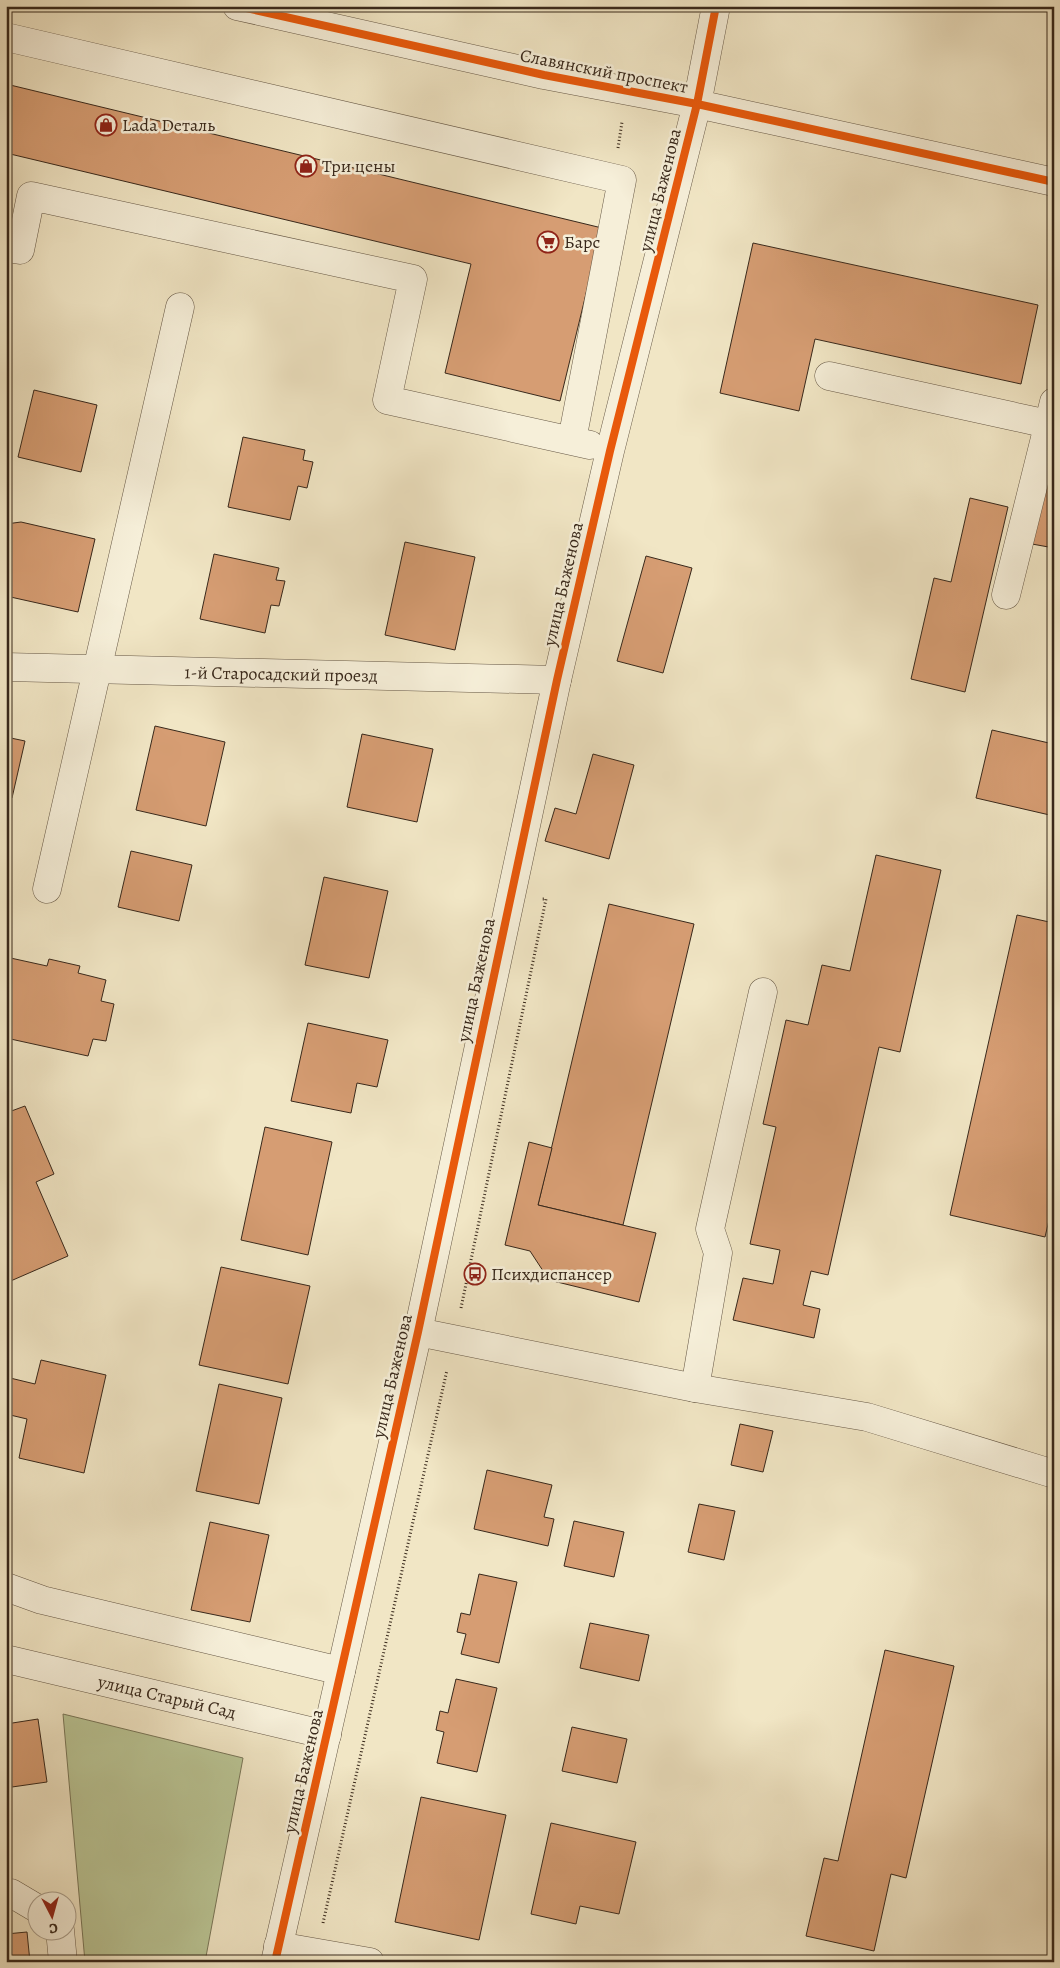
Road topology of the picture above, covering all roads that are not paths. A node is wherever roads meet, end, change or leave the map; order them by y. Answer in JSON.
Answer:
{"nodes":[{"id":1,"x":237,"y":6,"type":"edge"},
{"id":2,"x":716,"y":6,"type":"edge"},
{"id":3,"x":314,"y":14,"type":"edge"},
{"id":4,"x":6,"y":37,"type":"edge"},
{"id":5,"x":697,"y":104,"type":"junction"},
{"id":6,"x":1054,"y":182,"type":"edge"},
{"id":7,"x":6,"y":248,"type":"edge"},
{"id":8,"x":180,"y":307,"type":"dead end"},
{"id":9,"x":829,"y":376,"type":"dead end"},
{"id":10,"x":1051,"y":413,"type":"edge"},
{"id":11,"x":572,"y":440,"type":"junction"},
{"id":12,"x":610,"y":451,"type":"junction"},
{"id":13,"x":1006,"y":595,"type":"dead end"},
{"id":14,"x":6,"y":667,"type":"edge"},
{"id":15,"x":98,"y":670,"type":"junction"},
{"id":16,"x":556,"y":680,"type":"junction"},
{"id":17,"x":48,"y":889,"type":"dead end"},
{"id":18,"x":763,"y":992,"type":"dead end"},
{"id":19,"x":418,"y":1332,"type":"junction"},
{"id":20,"x":695,"y":1388,"type":"junction"},
{"id":21,"x":1054,"y":1474,"type":"edge"},
{"id":22,"x":6,"y":1587,"type":"edge"},
{"id":23,"x":6,"y":1659,"type":"edge"},
{"id":24,"x":341,"y":1671,"type":"junction"},
{"id":25,"x":327,"y":1735,"type":"junction"},
{"id":26,"x":6,"y":1894,"type":"edge"},
{"id":27,"x":28,"y":1904,"type":"edge"},
{"id":28,"x":61,"y":1940,"type":"edge"},
{"id":29,"x":277,"y":1954,"type":"edge"},
{"id":30,"x":63,"y":1962,"type":"edge"},
{"id":31,"x":370,"y":1962,"type":"edge"}],
"edges":[{"from":1,"to":3,"type":"street","name":"Славянский проспект"},
{"from":2,"to":5,"type":"street","name":"улица Баженова"},
{"from":3,"to":5,"type":"street","name":"Славянский проспект"},
{"from":4,"to":11,"type":"street"},
{"from":5,"to":6,"type":"street","name":"Славянский проспект"},
{"from":5,"to":12,"type":"street","name":"улица Баженова"},
{"from":7,"to":11,"type":"street"},
{"from":8,"to":15,"type":"street"},
{"from":9,"to":10,"type":"street"},
{"from":10,"to":13,"type":"street"},
{"from":11,"to":12,"type":"street"},
{"from":12,"to":16,"type":"street","name":"улица Баженова"},
{"from":14,"to":15,"type":"street","name":"1-й Старосадский проезд"},
{"from":15,"to":16,"type":"street","name":"1-й Старосадский проезд"},
{"from":15,"to":17,"type":"street"},
{"from":16,"to":19,"type":"street","name":"улица Баженова"},
{"from":18,"to":20,"type":"street"},
{"from":19,"to":20,"type":"street"},
{"from":19,"to":24,"type":"street","name":"улица Баженова"},
{"from":20,"to":21,"type":"street"},
{"from":22,"to":24,"type":"street"},
{"from":23,"to":25,"type":"street","name":"улица Старый Сад"},
{"from":24,"to":25,"type":"street","name":"улица Баженова"},
{"from":25,"to":29,"type":"street","name":"улица Баженова"},
{"from":26,"to":27,"type":"street"},
{"from":28,"to":30,"type":"street"},
{"from":29,"to":31,"type":"street"}]}
